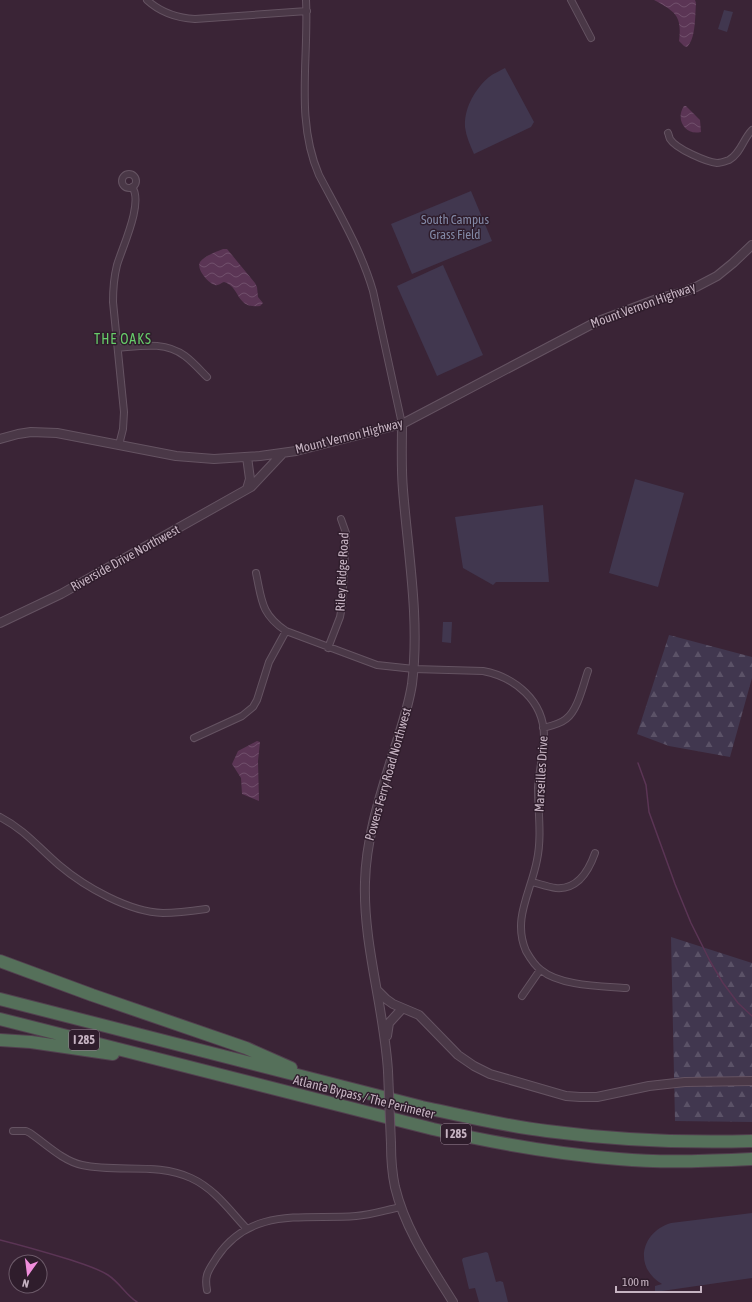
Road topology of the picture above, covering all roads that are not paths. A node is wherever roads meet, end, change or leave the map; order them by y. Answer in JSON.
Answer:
{"nodes":[{"id":1,"x":147,"y":0,"type":"edge"},
{"id":2,"x":306,"y":0,"type":"edge"},
{"id":3,"x":572,"y":0,"type":"edge"},
{"id":4,"x":307,"y":11,"type":"junction"},
{"id":5,"x":591,"y":38,"type":"dead end"},
{"id":6,"x":752,"y":130,"type":"edge"},
{"id":7,"x":668,"y":133,"type":"dead end"},
{"id":8,"x":132,"y":187,"type":"dead end"},
{"id":9,"x":752,"y":245,"type":"edge"},
{"id":10,"x":118,"y":348,"type":"junction"},
{"id":11,"x":207,"y":378,"type":"dead end"},
{"id":12,"x":402,"y":424,"type":"junction"},
{"id":13,"x":0,"y":439,"type":"edge"},
{"id":14,"x":120,"y":445,"type":"junction"},
{"id":15,"x":283,"y":453,"type":"junction"},
{"id":16,"x":247,"y":457,"type":"junction"},
{"id":17,"x":247,"y":489,"type":"junction"},
{"id":18,"x":342,"y":518,"type":"dead end"},
{"id":19,"x":256,"y":573,"type":"dead end"},
{"id":20,"x":0,"y":623,"type":"edge"},
{"id":21,"x":286,"y":632,"type":"junction"},
{"id":22,"x":328,"y":648,"type":"junction"},
{"id":23,"x":414,"y":669,"type":"junction"},
{"id":24,"x":588,"y":671,"type":"dead end"},
{"id":25,"x":543,"y":728,"type":"junction"},
{"id":26,"x":194,"y":738,"type":"dead end"},
{"id":27,"x":0,"y":817,"type":"edge"},
{"id":28,"x":595,"y":853,"type":"dead end"},
{"id":29,"x":532,"y":882,"type":"junction"},
{"id":30,"x":206,"y":909,"type":"dead end"},
{"id":31,"x":0,"y":961,"type":"edge"},
{"id":32,"x":540,"y":970,"type":"junction"},
{"id":33,"x":626,"y":988,"type":"dead end"},
{"id":34,"x":377,"y":990,"type":"junction"},
{"id":35,"x":522,"y":996,"type":"dead end"},
{"id":36,"x":0,"y":999,"type":"edge"},
{"id":37,"x":400,"y":1011,"type":"junction"},
{"id":38,"x":381,"y":1012,"type":"junction"},
{"id":39,"x":412,"y":1012,"type":"junction"},
{"id":40,"x":0,"y":1018,"type":"edge"},
{"id":41,"x":0,"y":1040,"type":"edge"},
{"id":42,"x":386,"y":1047,"type":"junction"},
{"id":43,"x":168,"y":1062,"type":"junction"},
{"id":44,"x":309,"y":1078,"type":"junction"},
{"id":45,"x":752,"y":1081,"type":"edge"},
{"id":46,"x":13,"y":1131,"type":"dead end"},
{"id":47,"x":752,"y":1141,"type":"edge"},
{"id":48,"x":752,"y":1159,"type":"edge"},
{"id":49,"x":401,"y":1207,"type":"junction"},
{"id":50,"x":247,"y":1229,"type":"junction"},
{"id":51,"x":207,"y":1290,"type":"dead end"},
{"id":52,"x":453,"y":1302,"type":"edge"}],
"edges":[{"from":1,"to":4,"type":"street"},
{"from":2,"to":4,"type":"street"},
{"from":3,"to":5,"type":"street"},
{"from":4,"to":12,"type":"street"},
{"from":6,"to":7,"type":"street"},
{"from":8,"to":10,"type":"street"},
{"from":9,"to":12,"type":"street","name":"Mount Vernon Highway"},
{"from":10,"to":11,"type":"street"},
{"from":10,"to":14,"type":"street"},
{"from":12,"to":15,"type":"street","name":"Mount Vernon Highway"},
{"from":12,"to":23,"type":"street","name":"Powers Ferry Road Northwest"},
{"from":13,"to":14,"type":"street","name":"Mount Vernon Highway"},
{"from":14,"to":16,"type":"street","name":"Mount Vernon Highway"},
{"from":15,"to":16,"type":"street","name":"Mount Vernon Highway"},
{"from":15,"to":17,"type":"street","name":"Riverside Drive Northwest"},
{"from":16,"to":17,"type":"street"},
{"from":17,"to":20,"type":"street","name":"Riverside Drive Northwest"},
{"from":18,"to":22,"type":"street","name":"Riley Ridge Road"},
{"from":19,"to":21,"type":"street"},
{"from":21,"to":22,"type":"street","name":"Marseilles Drive"},
{"from":21,"to":26,"type":"street"},
{"from":22,"to":23,"type":"street","name":"Marseilles Drive"},
{"from":23,"to":25,"type":"street","name":"Marseilles Drive"},
{"from":23,"to":34,"type":"street","name":"Powers Ferry Road Northwest"},
{"from":24,"to":25,"type":"street"},
{"from":25,"to":29,"type":"street","name":"Marseilles Drive"},
{"from":27,"to":30,"type":"street"},
{"from":28,"to":29,"type":"street"},
{"from":29,"to":32,"type":"street","name":"Marseilles Drive"},
{"from":31,"to":44,"type":"highway"},
{"from":32,"to":33,"type":"street"},
{"from":32,"to":35,"type":"street"},
{"from":34,"to":38,"type":"street","name":"Powers Ferry Road Northwest"},
{"from":34,"to":39,"type":"street"},
{"from":36,"to":44,"type":"highway","name":"Atlanta Bypass / The Perimeter","number":"I 285"},
{"from":37,"to":38,"type":"street"},
{"from":37,"to":39,"type":"street"},
{"from":37,"to":42,"type":"street"},
{"from":38,"to":42,"type":"street","name":"Powers Ferry Road Northwest"},
{"from":39,"to":45,"type":"street"},
{"from":40,"to":43,"type":"highway","name":"Atlanta Bypass / The Perimeter","number":"I 285"},
{"from":41,"to":43,"type":"highway"},
{"from":42,"to":49,"type":"street","bridge":true},
{"from":43,"to":48,"type":"highway","name":"Atlanta Bypass / The Perimeter","number":"I 285"},
{"from":44,"to":47,"type":"highway","name":"Atlanta Bypass / The Perimeter","number":"I 285"},
{"from":46,"to":50,"type":"street"},
{"from":49,"to":50,"type":"street"},
{"from":49,"to":52,"type":"street"},
{"from":50,"to":51,"type":"street"}]}
